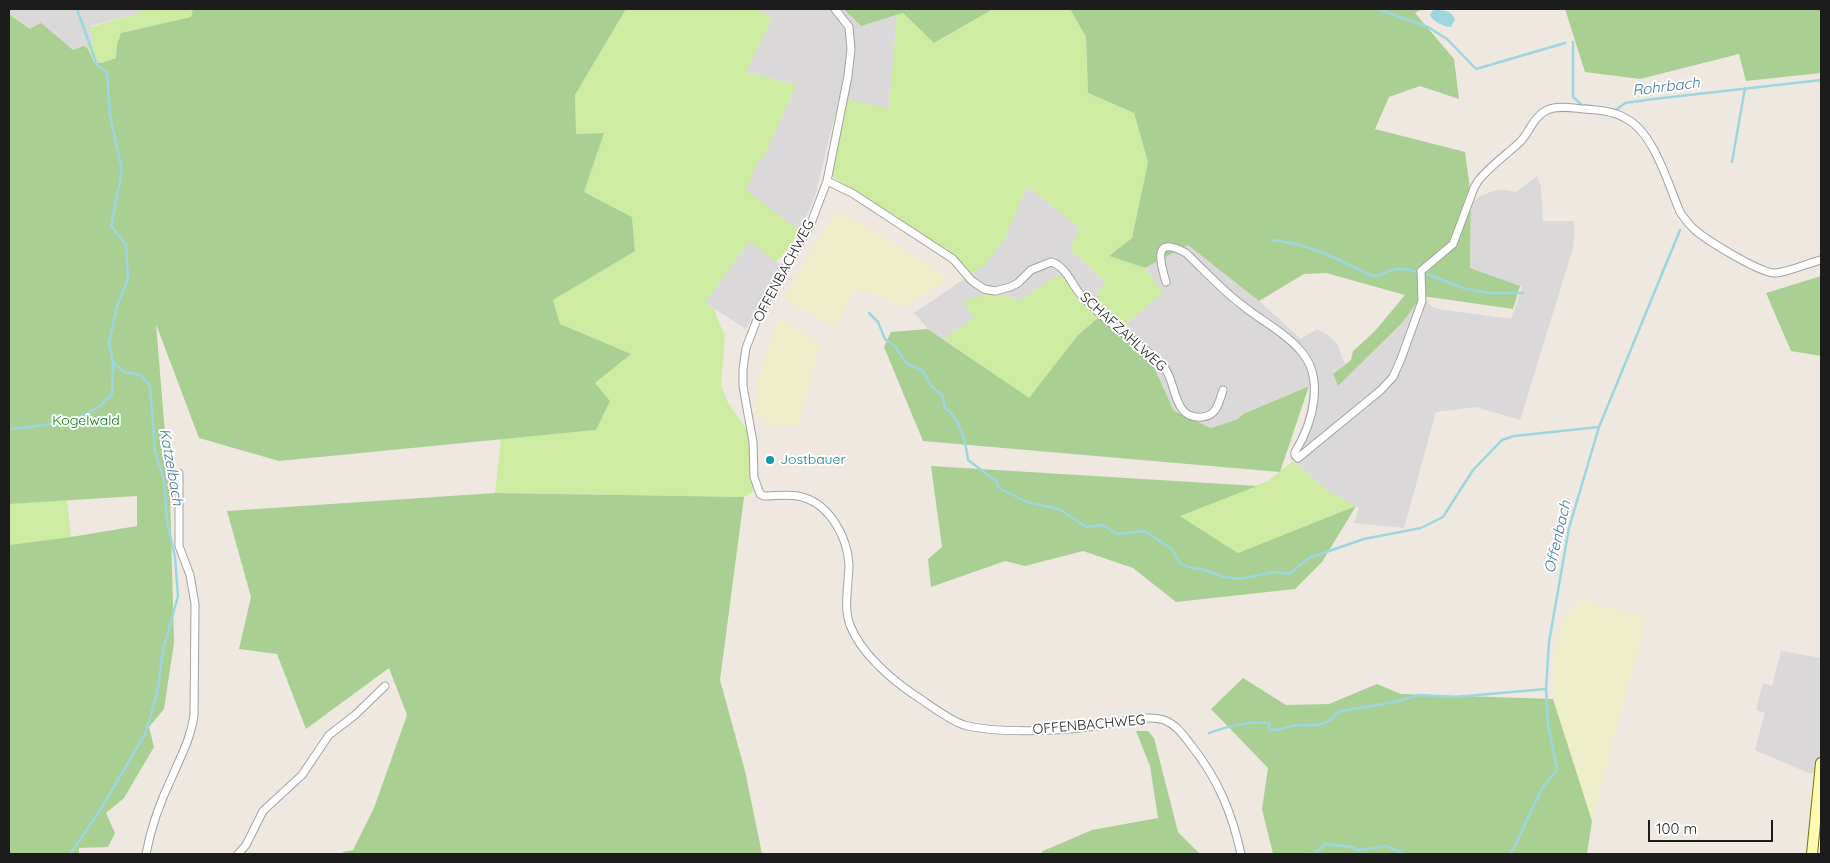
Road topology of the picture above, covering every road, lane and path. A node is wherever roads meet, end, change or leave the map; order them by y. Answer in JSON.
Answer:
{"nodes":[{"id":1,"x":835,"y":9,"type":"edge"},
{"id":2,"x":827,"y":181,"type":"junction"},
{"id":3,"x":1821,"y":260,"type":"edge"},
{"id":4,"x":1166,"y":282,"type":"dead end"},
{"id":5,"x":1223,"y":390,"type":"dead end"},
{"id":6,"x":179,"y":472,"type":"dead end"},
{"id":7,"x":385,"y":686,"type":"dead end"},
{"id":8,"x":1821,"y":763,"type":"edge"},
{"id":9,"x":146,"y":854,"type":"edge"},
{"id":10,"x":238,"y":854,"type":"edge"},
{"id":11,"x":1240,"y":854,"type":"edge"},
{"id":12,"x":1812,"y":854,"type":"edge"}],
"edges":[{"from":1,"to":2,"type":"street","name":"OFFENBACHWEG"},
{"from":2,"to":5,"type":"street","name":"SCHAFZAHLWEG"},
{"from":2,"to":11,"type":"street","name":"OFFENBACHWEG"},
{"from":3,"to":4,"type":"street"},
{"from":6,"to":9,"type":"street"},
{"from":7,"to":10,"type":"street"},
{"from":8,"to":12,"type":"street"}]}
